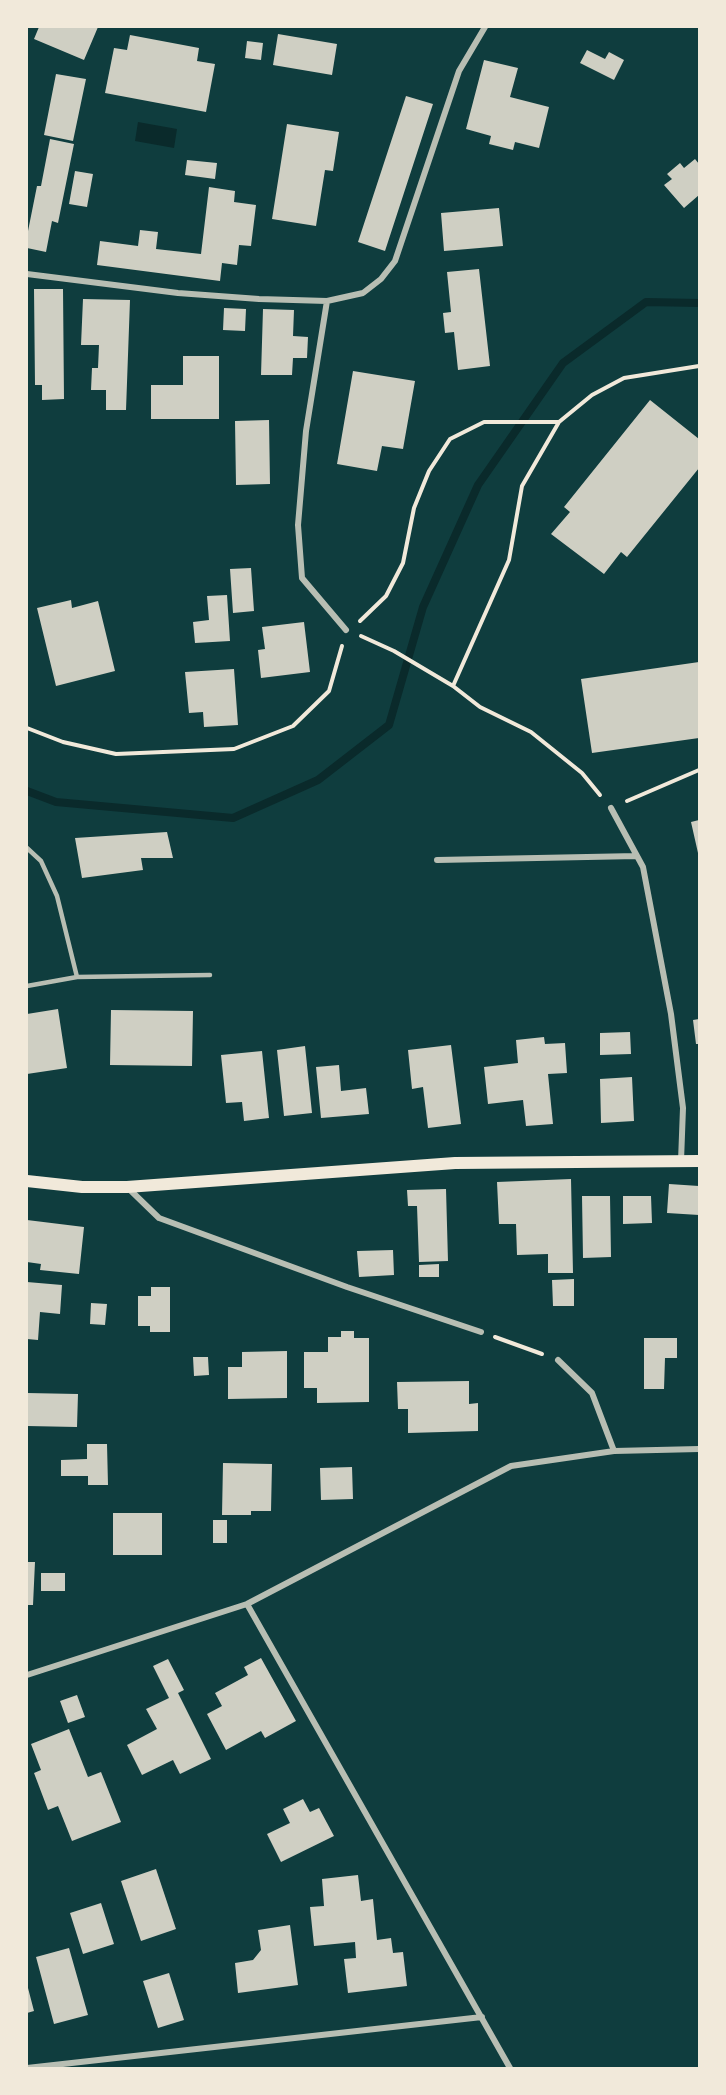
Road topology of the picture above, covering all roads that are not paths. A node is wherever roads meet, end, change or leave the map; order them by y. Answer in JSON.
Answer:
{"nodes":[{"id":1,"x":485,"y":27,"type":"edge"},
{"id":2,"x":27,"y":274,"type":"edge"},
{"id":3,"x":327,"y":301,"type":"junction"},
{"id":4,"x":346,"y":630,"type":"road end"},
{"id":5,"x":611,"y":808,"type":"road end"},
{"id":6,"x":27,"y":848,"type":"edge"},
{"id":7,"x":637,"y":856,"type":"junction"},
{"id":8,"x":437,"y":860,"type":"dead end"},
{"id":9,"x":210,"y":975,"type":"dead end"},
{"id":10,"x":77,"y":977,"type":"junction"},
{"id":11,"x":27,"y":986,"type":"edge"},
{"id":12,"x":681,"y":1161,"type":"junction"},
{"id":13,"x":699,"y":1161,"type":"edge"},
{"id":14,"x":27,"y":1181,"type":"edge"},
{"id":15,"x":127,"y":1186,"type":"junction"},
{"id":16,"x":481,"y":1332,"type":"road end"},
{"id":17,"x":558,"y":1360,"type":"road end"},
{"id":18,"x":699,"y":1449,"type":"edge"},
{"id":19,"x":614,"y":1451,"type":"junction"},
{"id":20,"x":248,"y":1604,"type":"junction"},
{"id":21,"x":27,"y":1675,"type":"edge"},
{"id":22,"x":482,"y":2017,"type":"junction"},
{"id":23,"x":27,"y":2068,"type":"edge"},
{"id":24,"x":510,"y":2068,"type":"edge"}],
"edges":[{"from":1,"to":3,"type":"street"},
{"from":2,"to":3,"type":"street"},
{"from":3,"to":4,"type":"street"},
{"from":5,"to":7,"type":"street"},
{"from":6,"to":10,"type":"lane"},
{"from":7,"to":8,"type":"street"},
{"from":7,"to":12,"type":"street"},
{"from":9,"to":10,"type":"lane"},
{"from":10,"to":11,"type":"lane"},
{"from":12,"to":13,"type":"main road"},
{"from":12,"to":15,"type":"main road"},
{"from":14,"to":15,"type":"main road"},
{"from":15,"to":16,"type":"street"},
{"from":17,"to":19,"type":"street"},
{"from":18,"to":19,"type":"street"},
{"from":19,"to":20,"type":"street"},
{"from":20,"to":21,"type":"street"},
{"from":20,"to":22,"type":"street"},
{"from":22,"to":23,"type":"street"},
{"from":22,"to":24,"type":"street"}]}
